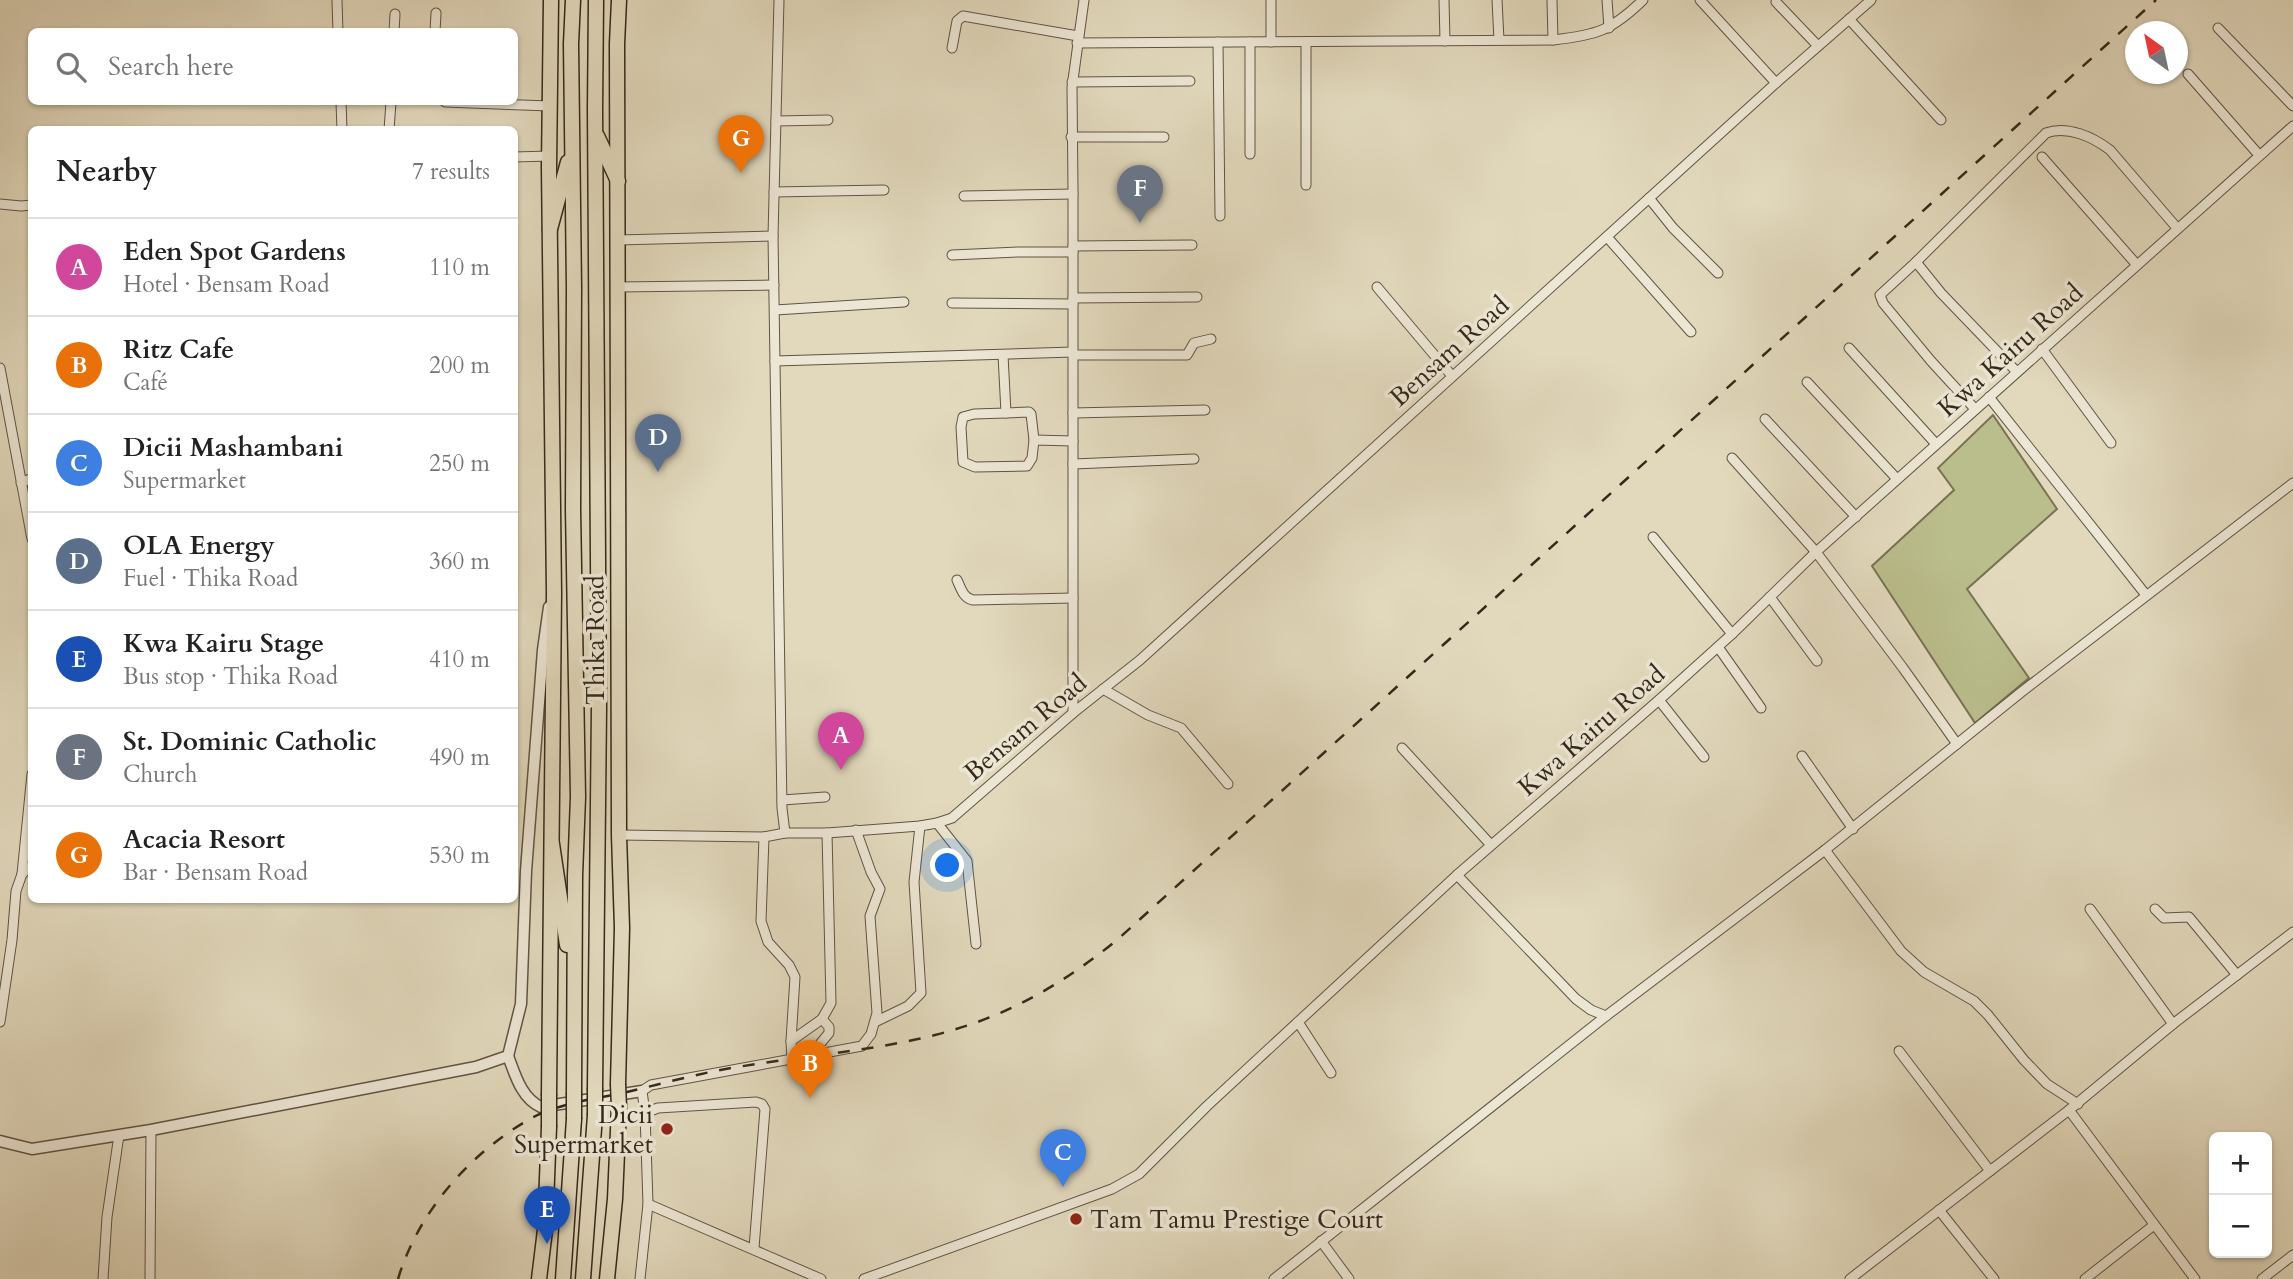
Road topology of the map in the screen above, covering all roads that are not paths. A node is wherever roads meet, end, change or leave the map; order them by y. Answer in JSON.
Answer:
{"nodes":[{"id":1,"x":337,"y":0,"type":"edge"},
{"id":2,"x":551,"y":0,"type":"edge"},
{"id":3,"x":573,"y":0,"type":"edge"},
{"id":4,"x":596,"y":0,"type":"edge"},
{"id":5,"x":619,"y":0,"type":"edge"},
{"id":6,"x":779,"y":0,"type":"edge"},
{"id":7,"x":1083,"y":0,"type":"edge"},
{"id":8,"x":1271,"y":0,"type":"edge"},
{"id":9,"x":1444,"y":0,"type":"edge"},
{"id":10,"x":1497,"y":0,"type":"edge"},
{"id":11,"x":1552,"y":0,"type":"edge"},
{"id":12,"x":1607,"y":0,"type":"edge"},
{"id":13,"x":1643,"y":0,"type":"edge"},
{"id":14,"x":1700,"y":0,"type":"edge"},
{"id":15,"x":1871,"y":0,"type":"edge"},
{"id":16,"x":1776,"y":2,"type":"edge"},
{"id":17,"x":436,"y":13,"type":"dead end"},
{"id":18,"x":395,"y":14,"type":"dead end"},
{"id":19,"x":1849,"y":19,"type":"junction"},
{"id":20,"x":2218,"y":27,"type":"dead end"},
{"id":21,"x":338,"y":28,"type":"edge"},
{"id":22,"x":394,"y":28,"type":"edge"},
{"id":23,"x":435,"y":28,"type":"edge"},
{"id":24,"x":1609,"y":28,"type":"junction"},
{"id":25,"x":1077,"y":40,"type":"junction"},
{"id":26,"x":1499,"y":40,"type":"junction"},
{"id":27,"x":1553,"y":40,"type":"junction"},
{"id":28,"x":1446,"y":41,"type":"junction"},
{"id":29,"x":1250,"y":42,"type":"junction"},
{"id":30,"x":1271,"y":42,"type":"junction"},
{"id":31,"x":1306,"y":42,"type":"junction"},
{"id":32,"x":1218,"y":43,"type":"junction"},
{"id":33,"x":1818,"y":46,"type":"junction"},
{"id":34,"x":952,"y":48,"type":"dead end"},
{"id":35,"x":2188,"y":74,"type":"dead end"},
{"id":36,"x":1072,"y":82,"type":"junction"},
{"id":37,"x":1190,"y":82,"type":"dead end"},
{"id":38,"x":1776,"y":83,"type":"junction"},
{"id":39,"x":518,"y":104,"type":"edge"},
{"id":40,"x":341,"y":105,"type":"edge"},
{"id":41,"x":391,"y":105,"type":"edge"},
{"id":42,"x":550,"y":106,"type":"junction"},
{"id":43,"x":2293,"y":106,"type":"edge"},
{"id":44,"x":828,"y":120,"type":"dead end"},
{"id":45,"x":1941,"y":120,"type":"dead end"},
{"id":46,"x":776,"y":121,"type":"junction"},
{"id":47,"x":342,"y":126,"type":"edge"},
{"id":48,"x":389,"y":126,"type":"edge"},
{"id":49,"x":2293,"y":126,"type":"edge"},
{"id":50,"x":595,"y":131,"type":"junction"},
{"id":51,"x":1071,"y":137,"type":"junction"},
{"id":52,"x":1164,"y":137,"type":"dead end"},
{"id":53,"x":573,"y":145,"type":"junction"},
{"id":54,"x":1250,"y":154,"type":"dead end"},
{"id":55,"x":2259,"y":155,"type":"junction"},
{"id":56,"x":550,"y":156,"type":"junction"},
{"id":57,"x":518,"y":157,"type":"edge"},
{"id":58,"x":2042,"y":157,"type":"dead end"},
{"id":59,"x":618,"y":181,"type":"junction"},
{"id":60,"x":1306,"y":185,"type":"dead end"},
{"id":61,"x":884,"y":190,"type":"dead end"},
{"id":62,"x":774,"y":192,"type":"junction"},
{"id":63,"x":1073,"y":194,"type":"junction"},
{"id":64,"x":964,"y":196,"type":"dead end"},
{"id":65,"x":1649,"y":198,"type":"junction"},
{"id":66,"x":0,"y":204,"type":"edge"},
{"id":67,"x":28,"y":205,"type":"edge"},
{"id":68,"x":1220,"y":216,"type":"dead end"},
{"id":69,"x":2177,"y":228,"type":"junction"},
{"id":70,"x":550,"y":229,"type":"junction"},
{"id":71,"x":773,"y":236,"type":"junction"},
{"id":72,"x":1606,"y":237,"type":"junction"},
{"id":73,"x":618,"y":240,"type":"junction"},
{"id":74,"x":1192,"y":245,"type":"dead end"},
{"id":75,"x":1073,"y":249,"type":"junction"},
{"id":76,"x":952,"y":255,"type":"dead end"},
{"id":77,"x":1916,"y":262,"type":"junction"},
{"id":78,"x":2137,"y":264,"type":"junction"},
{"id":79,"x":1718,"y":273,"type":"dead end"},
{"id":80,"x":774,"y":285,"type":"junction"},
{"id":81,"x":617,"y":287,"type":"junction"},
{"id":82,"x":1377,"y":287,"type":"dead end"},
{"id":83,"x":1197,"y":297,"type":"dead end"},
{"id":84,"x":1073,"y":301,"type":"junction"},
{"id":85,"x":904,"y":302,"type":"dead end"},
{"id":86,"x":952,"y":303,"type":"dead end"},
{"id":87,"x":775,"y":310,"type":"junction"},
{"id":88,"x":1691,"y":332,"type":"dead end"},
{"id":89,"x":1211,"y":339,"type":"dead end"},
{"id":90,"x":1849,"y":348,"type":"dead end"},
{"id":91,"x":2042,"y":349,"type":"junction"},
{"id":92,"x":1073,"y":353,"type":"junction"},
{"id":93,"x":1003,"y":355,"type":"junction"},
{"id":94,"x":775,"y":361,"type":"junction"},
{"id":95,"x":0,"y":368,"type":"edge"},
{"id":96,"x":2017,"y":372,"type":"junction"},
{"id":97,"x":1452,"y":376,"type":"junction"},
{"id":98,"x":1807,"y":382,"type":"dead end"},
{"id":99,"x":1989,"y":397,"type":"junction"},
{"id":100,"x":1975,"y":409,"type":"junction"},
{"id":101,"x":1206,"y":410,"type":"dead end"},
{"id":102,"x":1006,"y":412,"type":"junction"},
{"id":103,"x":1073,"y":413,"type":"junction"},
{"id":104,"x":1765,"y":419,"type":"dead end"},
{"id":105,"x":1034,"y":440,"type":"junction"},
{"id":106,"x":1073,"y":441,"type":"junction"},
{"id":107,"x":2111,"y":443,"type":"dead end"},
{"id":108,"x":1936,"y":444,"type":"junction"},
{"id":109,"x":1732,"y":458,"type":"dead end"},
{"id":110,"x":1194,"y":459,"type":"dead end"},
{"id":111,"x":1073,"y":464,"type":"junction"},
{"id":112,"x":1897,"y":479,"type":"junction"},
{"id":113,"x":28,"y":480,"type":"edge"},
{"id":114,"x":21,"y":483,"type":"junction"},
{"id":115,"x":2293,"y":483,"type":"edge"},
{"id":116,"x":1856,"y":516,"type":"junction"},
{"id":117,"x":28,"y":519,"type":"edge"},
{"id":118,"x":1653,"y":537,"type":"dead end"},
{"id":119,"x":1816,"y":552,"type":"junction"},
{"id":120,"x":957,"y":580,"type":"dead end"},
{"id":121,"x":554,"y":593,"type":"junction"},
{"id":122,"x":2146,"y":595,"type":"junction"},
{"id":123,"x":1770,"y":597,"type":"junction"},
{"id":124,"x":1073,"y":598,"type":"junction"},
{"id":125,"x":1732,"y":635,"type":"junction"},
{"id":126,"x":1718,"y":647,"type":"junction"},
{"id":127,"x":1817,"y":661,"type":"dead end"},
{"id":128,"x":1103,"y":689,"type":"junction"},
{"id":129,"x":1659,"y":700,"type":"junction"},
{"id":130,"x":1761,"y":708,"type":"dead end"},
{"id":131,"x":1073,"y":713,"type":"junction"},
{"id":132,"x":1957,"y":744,"type":"junction"},
{"id":133,"x":1402,"y":748,"type":"dead end"},
{"id":134,"x":1802,"y":755,"type":"dead end"},
{"id":135,"x":1704,"y":757,"type":"dead end"},
{"id":136,"x":1228,"y":783,"type":"dead end"},
{"id":137,"x":825,"y":797,"type":"dead end"},
{"id":138,"x":782,"y":800,"type":"junction"},
{"id":139,"x":28,"y":814,"type":"edge"},
{"id":140,"x":937,"y":823,"type":"junction"},
{"id":141,"x":920,"y":826,"type":"junction"},
{"id":142,"x":1853,"y":829,"type":"junction"},
{"id":143,"x":856,"y":830,"type":"junction"},
{"id":144,"x":785,"y":832,"type":"junction"},
{"id":145,"x":827,"y":833,"type":"junction"},
{"id":146,"x":619,"y":835,"type":"junction"},
{"id":147,"x":764,"y":837,"type":"junction"},
{"id":148,"x":552,"y":844,"type":"junction"},
{"id":149,"x":1491,"y":845,"type":"junction"},
{"id":150,"x":1825,"y":850,"type":"junction"},
{"id":151,"x":28,"y":869,"type":"edge"},
{"id":152,"x":22,"y":874,"type":"junction"},
{"id":153,"x":1457,"y":875,"type":"junction"},
{"id":154,"x":2090,"y":909,"type":"dead end"},
{"id":155,"x":2155,"y":909,"type":"dead end"},
{"id":156,"x":2293,"y":932,"type":"edge"},
{"id":157,"x":976,"y":944,"type":"dead end"},
{"id":158,"x":2237,"y":975,"type":"junction"},
{"id":159,"x":573,"y":991,"type":"junction"},
{"id":160,"x":1606,"y":1016,"type":"junction"},
{"id":161,"x":822,"y":1019,"type":"junction"},
{"id":162,"x":0,"y":1022,"type":"edge"},
{"id":163,"x":875,"y":1022,"type":"junction"},
{"id":164,"x":1298,"y":1022,"type":"junction"},
{"id":165,"x":2173,"y":1024,"type":"junction"},
{"id":166,"x":791,"y":1041,"type":"junction"},
{"id":167,"x":1899,"y":1051,"type":"dead end"},
{"id":168,"x":508,"y":1056,"type":"junction"},
{"id":169,"x":810,"y":1056,"type":"junction"},
{"id":170,"x":792,"y":1059,"type":"junction"},
{"id":171,"x":1331,"y":1073,"type":"dead end"},
{"id":172,"x":642,"y":1091,"type":"junction"},
{"id":173,"x":2078,"y":1104,"type":"junction"},
{"id":174,"x":2069,"y":1110,"type":"junction"},
{"id":175,"x":645,"y":1113,"type":"junction"},
{"id":176,"x":151,"y":1130,"type":"junction"},
{"id":177,"x":119,"y":1135,"type":"junction"},
{"id":178,"x":0,"y":1142,"type":"edge"},
{"id":179,"x":1990,"y":1171,"type":"junction"},
{"id":180,"x":648,"y":1204,"type":"junction"},
{"id":181,"x":1939,"y":1210,"type":"junction"},
{"id":182,"x":2154,"y":1224,"type":"junction"},
{"id":183,"x":1321,"y":1241,"type":"junction"},
{"id":184,"x":754,"y":1248,"type":"junction"},
{"id":185,"x":2293,"y":1255,"type":"edge"},
{"id":186,"x":1280,"y":1278,"type":"edge"},
{"id":187,"x":103,"y":1279,"type":"edge"},
{"id":188,"x":150,"y":1279,"type":"edge"},
{"id":189,"x":539,"y":1279,"type":"edge"},
{"id":190,"x":563,"y":1279,"type":"edge"},
{"id":191,"x":583,"y":1279,"type":"edge"},
{"id":192,"x":607,"y":1279,"type":"edge"},
{"id":193,"x":640,"y":1279,"type":"edge"},
{"id":194,"x":821,"y":1279,"type":"edge"},
{"id":195,"x":864,"y":1279,"type":"edge"},
{"id":196,"x":1349,"y":1279,"type":"edge"},
{"id":197,"x":1850,"y":1279,"type":"edge"},
{"id":198,"x":1994,"y":1279,"type":"edge"},
{"id":199,"x":2085,"y":1279,"type":"edge"},
{"id":200,"x":2195,"y":1279,"type":"edge"},
{"id":201,"x":2262,"y":1279,"type":"edge"}],
"edges":[{"from":1,"to":21,"type":"street"},
{"from":2,"to":42,"type":"main road","name":"Thika Road"},
{"from":3,"to":53,"type":"main road","name":"Thika Road"},
{"from":4,"to":50,"type":"main road","name":"Thika Road"},
{"from":5,"to":59,"type":"main road","name":"Thika Road"},
{"from":6,"to":46,"type":"street"},
{"from":7,"to":25,"type":"street"},
{"from":8,"to":30,"type":"street"},
{"from":9,"to":28,"type":"street"},
{"from":10,"to":26,"type":"street"},
{"from":11,"to":27,"type":"street"},
{"from":12,"to":24,"type":"street"},
{"from":13,"to":24,"type":"street"},
{"from":14,"to":38,"type":"street"},
{"from":15,"to":19,"type":"street","name":"Bensam Road"},
{"from":16,"to":33,"type":"street"},
{"from":17,"to":23,"type":"street"},
{"from":18,"to":22,"type":"street"},
{"from":19,"to":33,"type":"street","name":"Bensam Road"},
{"from":19,"to":45,"type":"street"},
{"from":20,"to":43,"type":"street"},
{"from":24,"to":27,"type":"street"},
{"from":25,"to":32,"type":"street"},
{"from":25,"to":34,"type":"street"},
{"from":25,"to":36,"type":"street"},
{"from":26,"to":27,"type":"street"},
{"from":26,"to":28,"type":"street"},
{"from":28,"to":31,"type":"street"},
{"from":29,"to":30,"type":"street"},
{"from":29,"to":32,"type":"street"},
{"from":29,"to":54,"type":"street"},
{"from":30,"to":31,"type":"street"},
{"from":31,"to":60,"type":"street"},
{"from":32,"to":68,"type":"street"},
{"from":33,"to":38,"type":"street","name":"Bensam Road"},
{"from":35,"to":55,"type":"street"},
{"from":36,"to":37,"type":"street"},
{"from":36,"to":51,"type":"street"},
{"from":38,"to":65,"type":"street","name":"Bensam Road"},
{"from":39,"to":42,"type":"street"},
{"from":40,"to":47,"type":"street"},
{"from":41,"to":48,"type":"street"},
{"from":42,"to":56,"type":"main road","name":"Thika Road"},
{"from":44,"to":46,"type":"street"},
{"from":46,"to":62,"type":"street"},
{"from":49,"to":55,"type":"street","name":"Kwa Kairu Road"},
{"from":50,"to":59,"type":"main road"},
{"from":50,"to":191,"type":"main road","name":"Thika Road","bridge":true},
{"from":51,"to":52,"type":"street"},
{"from":51,"to":63,"type":"street"},
{"from":53,"to":70,"type":"main road"},
{"from":53,"to":159,"type":"main road","name":"Thika Road"},
{"from":55,"to":69,"type":"street","name":"Kwa Kairu Road"},
{"from":56,"to":57,"type":"street"},
{"from":56,"to":70,"type":"main road","name":"Thika Road"},
{"from":58,"to":78,"type":"street"},
{"from":59,"to":73,"type":"main road","name":"Thika Road"},
{"from":61,"to":62,"type":"street"},
{"from":62,"to":71,"type":"street"},
{"from":63,"to":64,"type":"street"},
{"from":63,"to":75,"type":"street"},
{"from":65,"to":72,"type":"street","name":"Bensam Road"},
{"from":65,"to":79,"type":"street"},
{"from":66,"to":67,"type":"street"},
{"from":69,"to":77,"type":"street"},
{"from":69,"to":78,"type":"street","name":"Kwa Kairu Road"},
{"from":70,"to":121,"type":"main road","name":"Thika Road"},
{"from":71,"to":73,"type":"street"},
{"from":71,"to":80,"type":"street"},
{"from":72,"to":88,"type":"street"},
{"from":72,"to":97,"type":"street","name":"Bensam Road"},
{"from":73,"to":81,"type":"main road","name":"Thika Road"},
{"from":74,"to":75,"type":"street"},
{"from":75,"to":76,"type":"street"},
{"from":75,"to":84,"type":"street"},
{"from":77,"to":96,"type":"street"},
{"from":77,"to":100,"type":"street"},
{"from":78,"to":91,"type":"street","name":"Kwa Kairu Road"},
{"from":80,"to":81,"type":"street"},
{"from":80,"to":87,"type":"street"},
{"from":81,"to":146,"type":"main road","name":"Thika Road"},
{"from":82,"to":97,"type":"street"},
{"from":83,"to":84,"type":"street"},
{"from":84,"to":86,"type":"street"},
{"from":84,"to":92,"type":"street"},
{"from":85,"to":87,"type":"street"},
{"from":87,"to":94,"type":"street"},
{"from":89,"to":92,"type":"street"},
{"from":90,"to":108,"type":"street"},
{"from":91,"to":96,"type":"street","name":"Kwa Kairu Road"},
{"from":91,"to":107,"type":"street"},
{"from":92,"to":93,"type":"street"},
{"from":92,"to":103,"type":"street"},
{"from":93,"to":94,"type":"street"},
{"from":93,"to":102,"type":"street"},
{"from":94,"to":138,"type":"street"},
{"from":95,"to":114,"type":"street"},
{"from":96,"to":99,"type":"street","name":"Kwa Kairu Road"},
{"from":97,"to":128,"type":"street","name":"Bensam Road"},
{"from":98,"to":112,"type":"street"},
{"from":99,"to":100,"type":"street","name":"Kwa Kairu Road"},
{"from":99,"to":122,"type":"street"},
{"from":100,"to":108,"type":"street","name":"Kwa Kairu Road"},
{"from":101,"to":103,"type":"street"},
{"from":102,"to":105,"type":"street"},
{"from":102,"to":105,"type":"street"},
{"from":103,"to":106,"type":"street"},
{"from":104,"to":116,"type":"street"},
{"from":105,"to":106,"type":"street"},
{"from":106,"to":111,"type":"street"},
{"from":108,"to":112,"type":"street","name":"Kwa Kairu Road"},
{"from":109,"to":119,"type":"street"},
{"from":110,"to":111,"type":"street"},
{"from":111,"to":124,"type":"street"},
{"from":112,"to":116,"type":"street","name":"Kwa Kairu Road"},
{"from":113,"to":114,"type":"street"},
{"from":114,"to":117,"type":"street"},
{"from":115,"to":122,"type":"street"},
{"from":116,"to":119,"type":"street","name":"Kwa Kairu Road"},
{"from":118,"to":125,"type":"street"},
{"from":119,"to":123,"type":"street","name":"Kwa Kairu Road"},
{"from":119,"to":132,"type":"street"},
{"from":120,"to":124,"type":"street"},
{"from":121,"to":148,"type":"main road","name":"Thika Road"},
{"from":121,"to":168,"type":"street"},
{"from":122,"to":132,"type":"street"},
{"from":123,"to":125,"type":"street","name":"Kwa Kairu Road"},
{"from":123,"to":127,"type":"street"},
{"from":124,"to":131,"type":"street"},
{"from":125,"to":126,"type":"street","name":"Kwa Kairu Road"},
{"from":126,"to":129,"type":"street","name":"Kwa Kairu Road"},
{"from":126,"to":130,"type":"street"},
{"from":128,"to":131,"type":"street","name":"Bensam Road"},
{"from":128,"to":136,"type":"street"},
{"from":129,"to":135,"type":"street"},
{"from":129,"to":149,"type":"street","name":"Kwa Kairu Road"},
{"from":131,"to":140,"type":"street","name":"Bensam Road"},
{"from":132,"to":142,"type":"street"},
{"from":133,"to":149,"type":"street"},
{"from":134,"to":142,"type":"street"},
{"from":137,"to":138,"type":"street"},
{"from":138,"to":144,"type":"street"},
{"from":139,"to":152,"type":"street"},
{"from":140,"to":141,"type":"street","name":"Bensam Road"},
{"from":140,"to":157,"type":"street"},
{"from":141,"to":143,"type":"street","name":"Bensam Road"},
{"from":141,"to":163,"type":"street"},
{"from":142,"to":150,"type":"street"},
{"from":143,"to":145,"type":"street","name":"Bensam Road"},
{"from":143,"to":163,"type":"street"},
{"from":144,"to":145,"type":"street","name":"Bensam Road"},
{"from":144,"to":147,"type":"street","name":"Bensam Road"},
{"from":145,"to":161,"type":"street"},
{"from":146,"to":147,"type":"street","name":"Bensam Road"},
{"from":146,"to":192,"type":"main road","name":"Thika Road","bridge":true},
{"from":147,"to":166,"type":"street"},
{"from":148,"to":159,"type":"main road"},
{"from":148,"to":189,"type":"main road","name":"Thika Road","bridge":true},
{"from":149,"to":153,"type":"street","name":"Kwa Kairu Road"},
{"from":150,"to":160,"type":"street"},
{"from":150,"to":173,"type":"street"},
{"from":151,"to":152,"type":"street"},
{"from":152,"to":162,"type":"street"},
{"from":153,"to":160,"type":"street"},
{"from":153,"to":164,"type":"street","name":"Kwa Kairu Road"},
{"from":154,"to":165,"type":"street"},
{"from":155,"to":158,"type":"street"},
{"from":156,"to":158,"type":"street"},
{"from":158,"to":165,"type":"street"},
{"from":159,"to":190,"type":"main road","name":"Thika Road","bridge":true},
{"from":160,"to":183,"type":"street"},
{"from":161,"to":166,"type":"street"},
{"from":161,"to":169,"type":"street"},
{"from":163,"to":169,"type":"street"},
{"from":164,"to":171,"type":"street"},
{"from":164,"to":195,"type":"street","name":"Kwa Kairu Road"},
{"from":165,"to":173,"type":"street"},
{"from":166,"to":170,"type":"street"},
{"from":167,"to":179,"type":"street"},
{"from":168,"to":172,"type":"street"},
{"from":168,"to":176,"type":"street"},
{"from":169,"to":170,"type":"street"},
{"from":170,"to":172,"type":"street"},
{"from":172,"to":175,"type":"street"},
{"from":173,"to":174,"type":"street"},
{"from":174,"to":179,"type":"street"},
{"from":174,"to":182,"type":"street"},
{"from":175,"to":180,"type":"street"},
{"from":175,"to":184,"type":"street"},
{"from":176,"to":177,"type":"street"},
{"from":176,"to":188,"type":"street"},
{"from":177,"to":178,"type":"street"},
{"from":177,"to":187,"type":"street"},
{"from":179,"to":181,"type":"street"},
{"from":180,"to":184,"type":"street"},
{"from":180,"to":193,"type":"street"},
{"from":181,"to":197,"type":"street"},
{"from":181,"to":198,"type":"street"},
{"from":182,"to":199,"type":"street"},
{"from":182,"to":200,"type":"street"},
{"from":183,"to":186,"type":"street"},
{"from":183,"to":196,"type":"street"},
{"from":184,"to":194,"type":"street"},
{"from":185,"to":201,"type":"street"}]}
